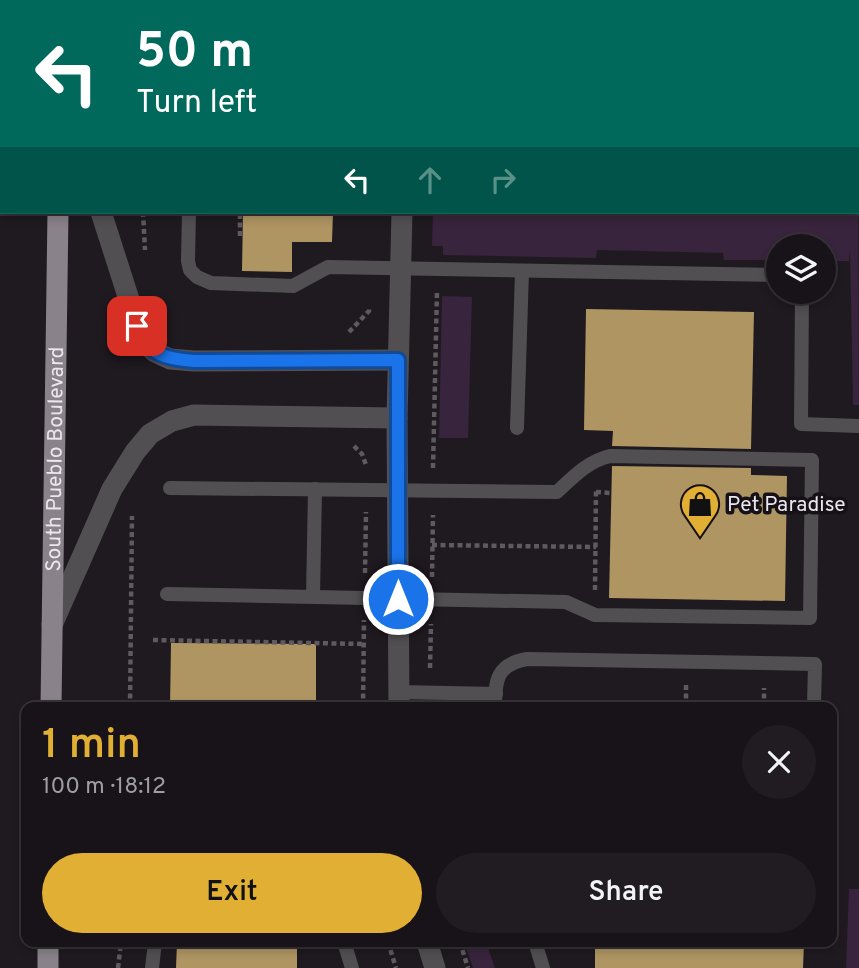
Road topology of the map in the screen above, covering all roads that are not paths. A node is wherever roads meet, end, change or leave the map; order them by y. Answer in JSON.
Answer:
{"nodes":[{"id":1,"x":58,"y":214,"type":"edge"},
{"id":2,"x":102,"y":214,"type":"edge"},
{"id":3,"x":189,"y":214,"type":"edge"},
{"id":4,"x":401,"y":214,"type":"edge"},
{"id":5,"x":400,"y":269,"type":"junction"},
{"id":6,"x":522,"y":271,"type":"junction"},
{"id":7,"x":766,"y":275,"type":"edge"},
{"id":8,"x":802,"y":304,"type":"edge"},
{"id":9,"x":398,"y":360,"type":"junction"},
{"id":10,"x":397,"y":418,"type":"junction"},
{"id":11,"x":859,"y":426,"type":"edge"},
{"id":12,"x":517,"y":428,"type":"dead end"},
{"id":13,"x":170,"y":488,"type":"dead end"},
{"id":14,"x":315,"y":488,"type":"junction"},
{"id":15,"x":398,"y":489,"type":"junction"},
{"id":16,"x":167,"y":594,"type":"dead end"},
{"id":17,"x":313,"y":597,"type":"junction"},
{"id":18,"x":398,"y":599,"type":"junction"},
{"id":19,"x":51,"y":626,"type":"junction"},
{"id":20,"x":399,"y":699,"type":"edge"},
{"id":21,"x":495,"y":700,"type":"edge"},
{"id":22,"x":51,"y":702,"type":"edge"},
{"id":23,"x":814,"y":702,"type":"edge"},
{"id":24,"x":48,"y":947,"type":"edge"},
{"id":25,"x":155,"y":947,"type":"edge"},
{"id":26,"x":346,"y":947,"type":"edge"},
{"id":27,"x":429,"y":947,"type":"edge"},
{"id":28,"x":537,"y":947,"type":"edge"},
{"id":29,"x":48,"y":968,"type":"edge"},
{"id":30,"x":152,"y":968,"type":"edge"},
{"id":31,"x":352,"y":968,"type":"edge"},
{"id":32,"x":435,"y":968,"type":"edge"},
{"id":33,"x":543,"y":968,"type":"edge"}],
"edges":[{"from":1,"to":19,"type":"main road","name":"South Pueblo Boulevard"},
{"from":2,"to":9,"type":"street"},
{"from":3,"to":5,"type":"lane"},
{"from":4,"to":5,"type":"street"},
{"from":5,"to":6,"type":"lane"},
{"from":5,"to":9,"type":"street"},
{"from":6,"to":7,"type":"lane"},
{"from":6,"to":12,"type":"lane"},
{"from":8,"to":11,"type":"lane"},
{"from":9,"to":10,"type":"street"},
{"from":10,"to":15,"type":"street"},
{"from":10,"to":19,"type":"street"},
{"from":13,"to":14,"type":"lane"},
{"from":14,"to":15,"type":"lane"},
{"from":14,"to":17,"type":"lane"},
{"from":15,"to":18,"type":"street"},
{"from":15,"to":18,"type":"lane"},
{"from":16,"to":17,"type":"lane"},
{"from":17,"to":18,"type":"lane"},
{"from":18,"to":20,"type":"street"},
{"from":19,"to":22,"type":"main road","name":"South Pueblo Boulevard"},
{"from":20,"to":21,"type":"lane"},
{"from":21,"to":23,"type":"lane"},
{"from":24,"to":29,"type":"main road"},
{"from":25,"to":30,"type":"lane"},
{"from":26,"to":31,"type":"lane"},
{"from":27,"to":32,"type":"street"},
{"from":28,"to":33,"type":"lane"}]}
